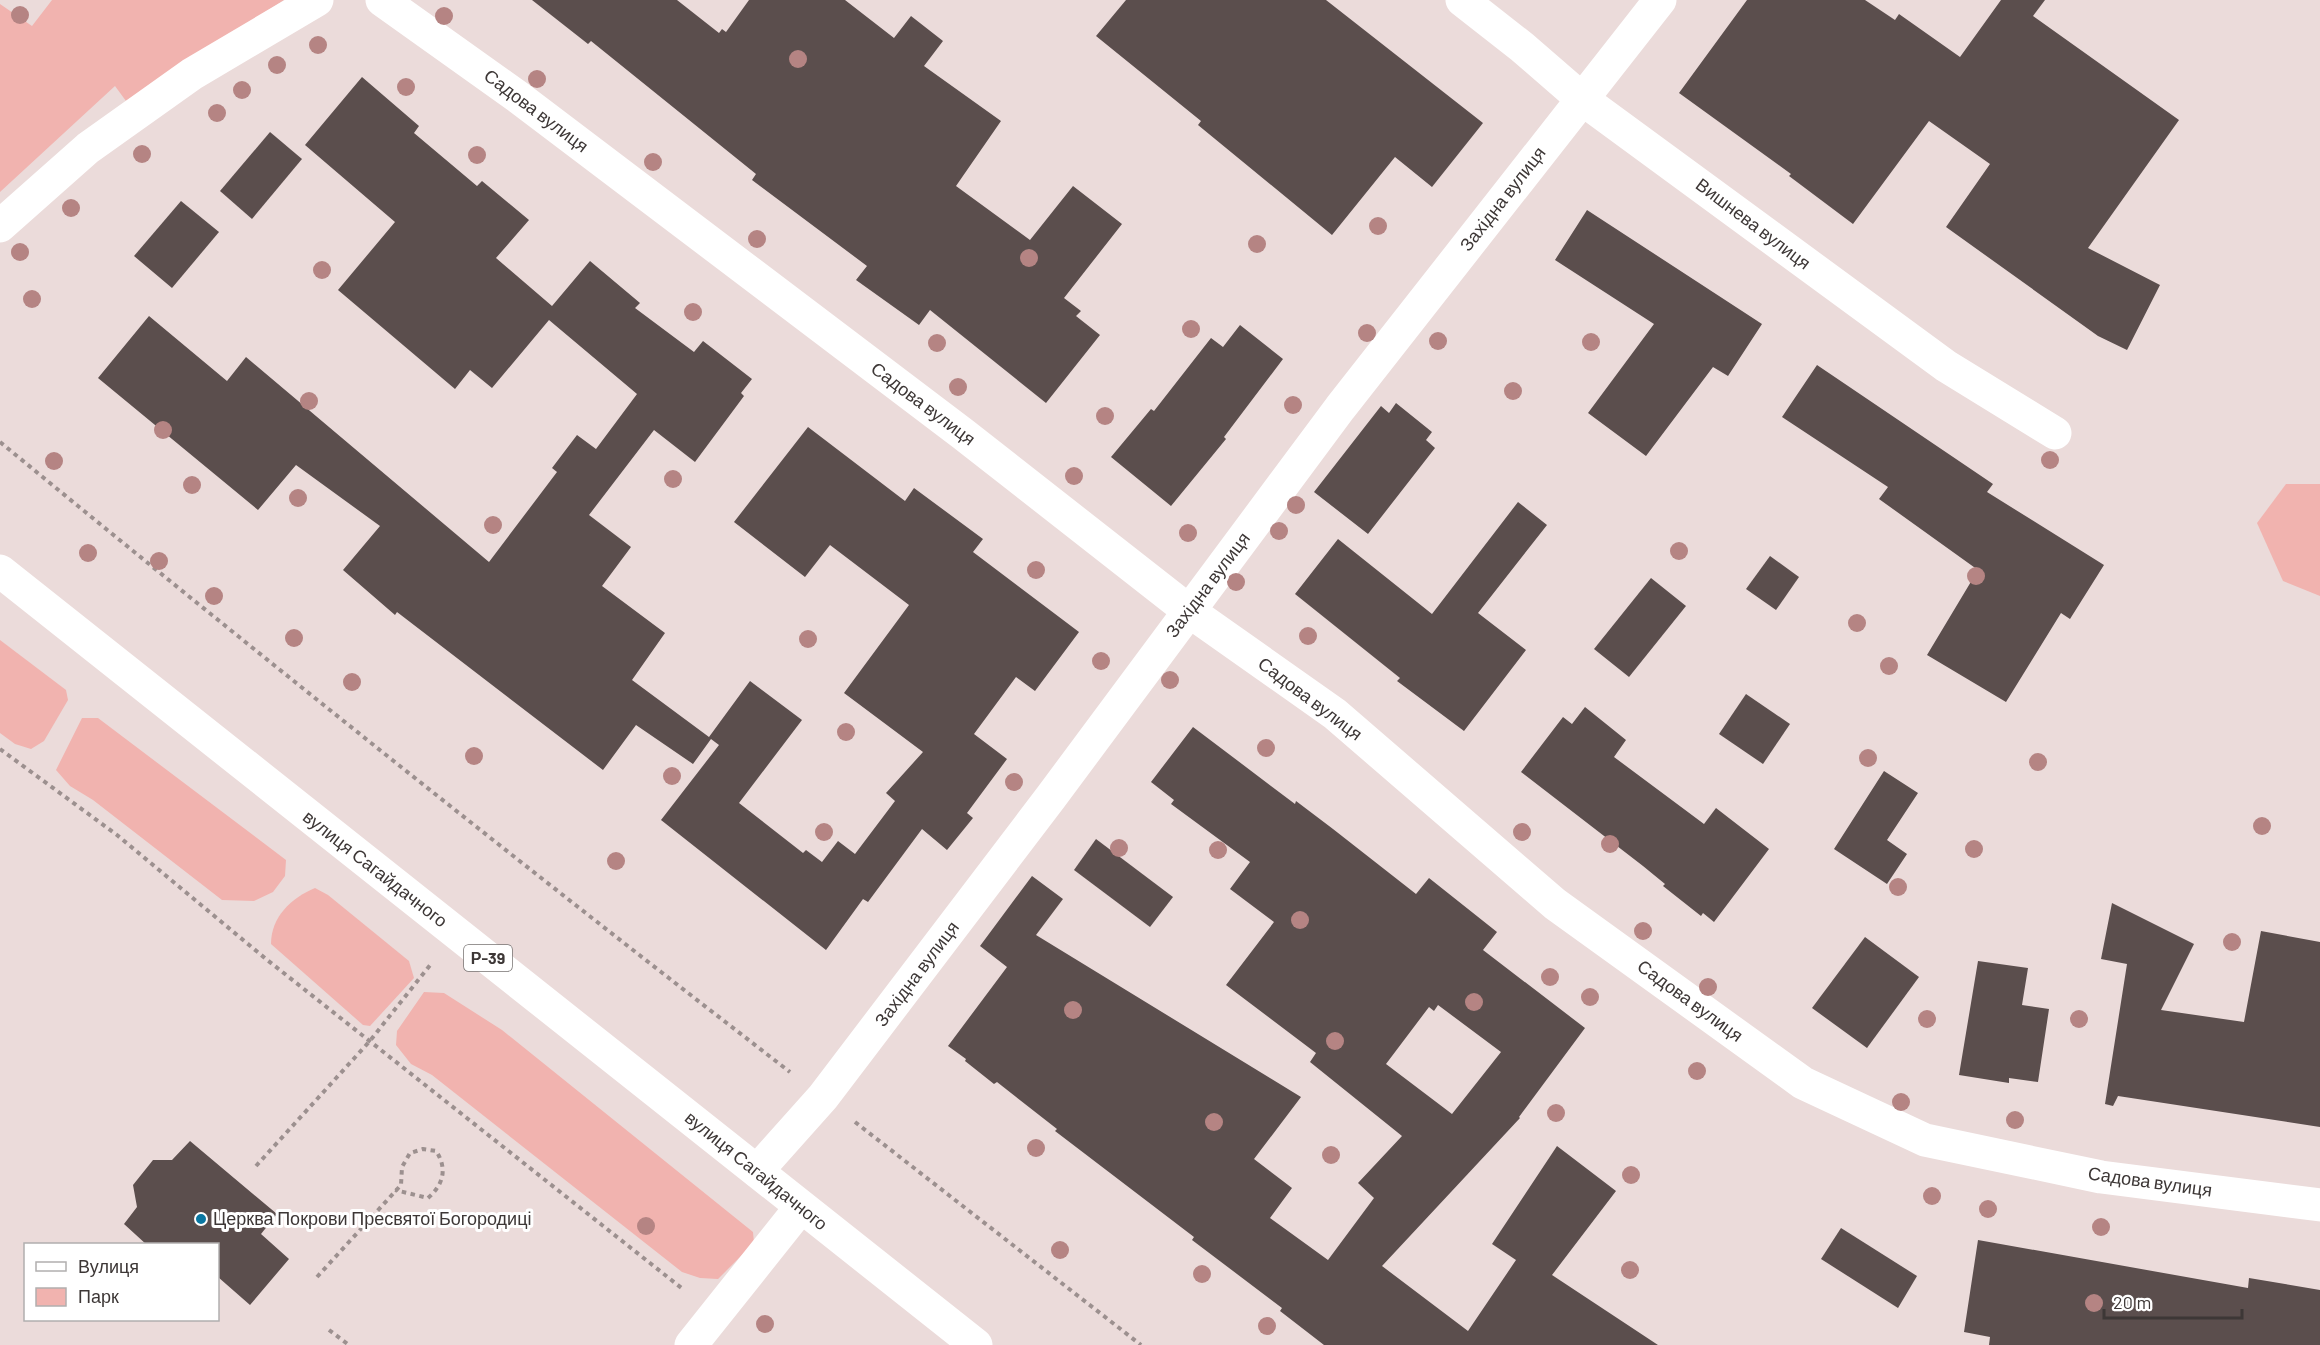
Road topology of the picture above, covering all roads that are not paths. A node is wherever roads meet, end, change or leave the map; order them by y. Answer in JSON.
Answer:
{"nodes":[{"id":1,"x":317,"y":0,"type":"edge"},
{"id":2,"x":382,"y":0,"type":"edge"},
{"id":3,"x":1462,"y":0,"type":"edge"},
{"id":4,"x":1660,"y":0,"type":"edge"},
{"id":5,"x":1582,"y":99,"type":"junction"},
{"id":6,"x":0,"y":226,"type":"edge"},
{"id":7,"x":2055,"y":433,"type":"dead end"},
{"id":8,"x":0,"y":571,"type":"edge"},
{"id":9,"x":1189,"y":611,"type":"junction"},
{"id":10,"x":757,"y":1171,"type":"junction"},
{"id":11,"x":2320,"y":1205,"type":"edge"},
{"id":12,"x":801,"y":1207,"type":"junction"},
{"id":13,"x":691,"y":1345,"type":"edge"},
{"id":14,"x":976,"y":1345,"type":"edge"}],
"edges":[{"from":1,"to":6,"type":"street"},
{"from":2,"to":9,"type":"street","name":"Садова вулиця"},
{"from":3,"to":5,"type":"street","name":"Вишнева вулиця"},
{"from":4,"to":5,"type":"street","name":"Західна вулиця"},
{"from":5,"to":7,"type":"street","name":"Вишнева вулиця"},
{"from":5,"to":9,"type":"street","name":"Західна вулиця"},
{"from":8,"to":10,"type":"street","name":"вулиця Сагайдачного","number":"Р-39"},
{"from":9,"to":10,"type":"street","name":"Західна вулиця"},
{"from":9,"to":11,"type":"street","name":"Садова вулиця"},
{"from":10,"to":12,"type":"street","name":"вулиця Сагайдачного","number":"Р-39"},
{"from":12,"to":13,"type":"street"},
{"from":12,"to":14,"type":"street","name":"вулиця Сагайдачного","number":"Р-39"}]}
